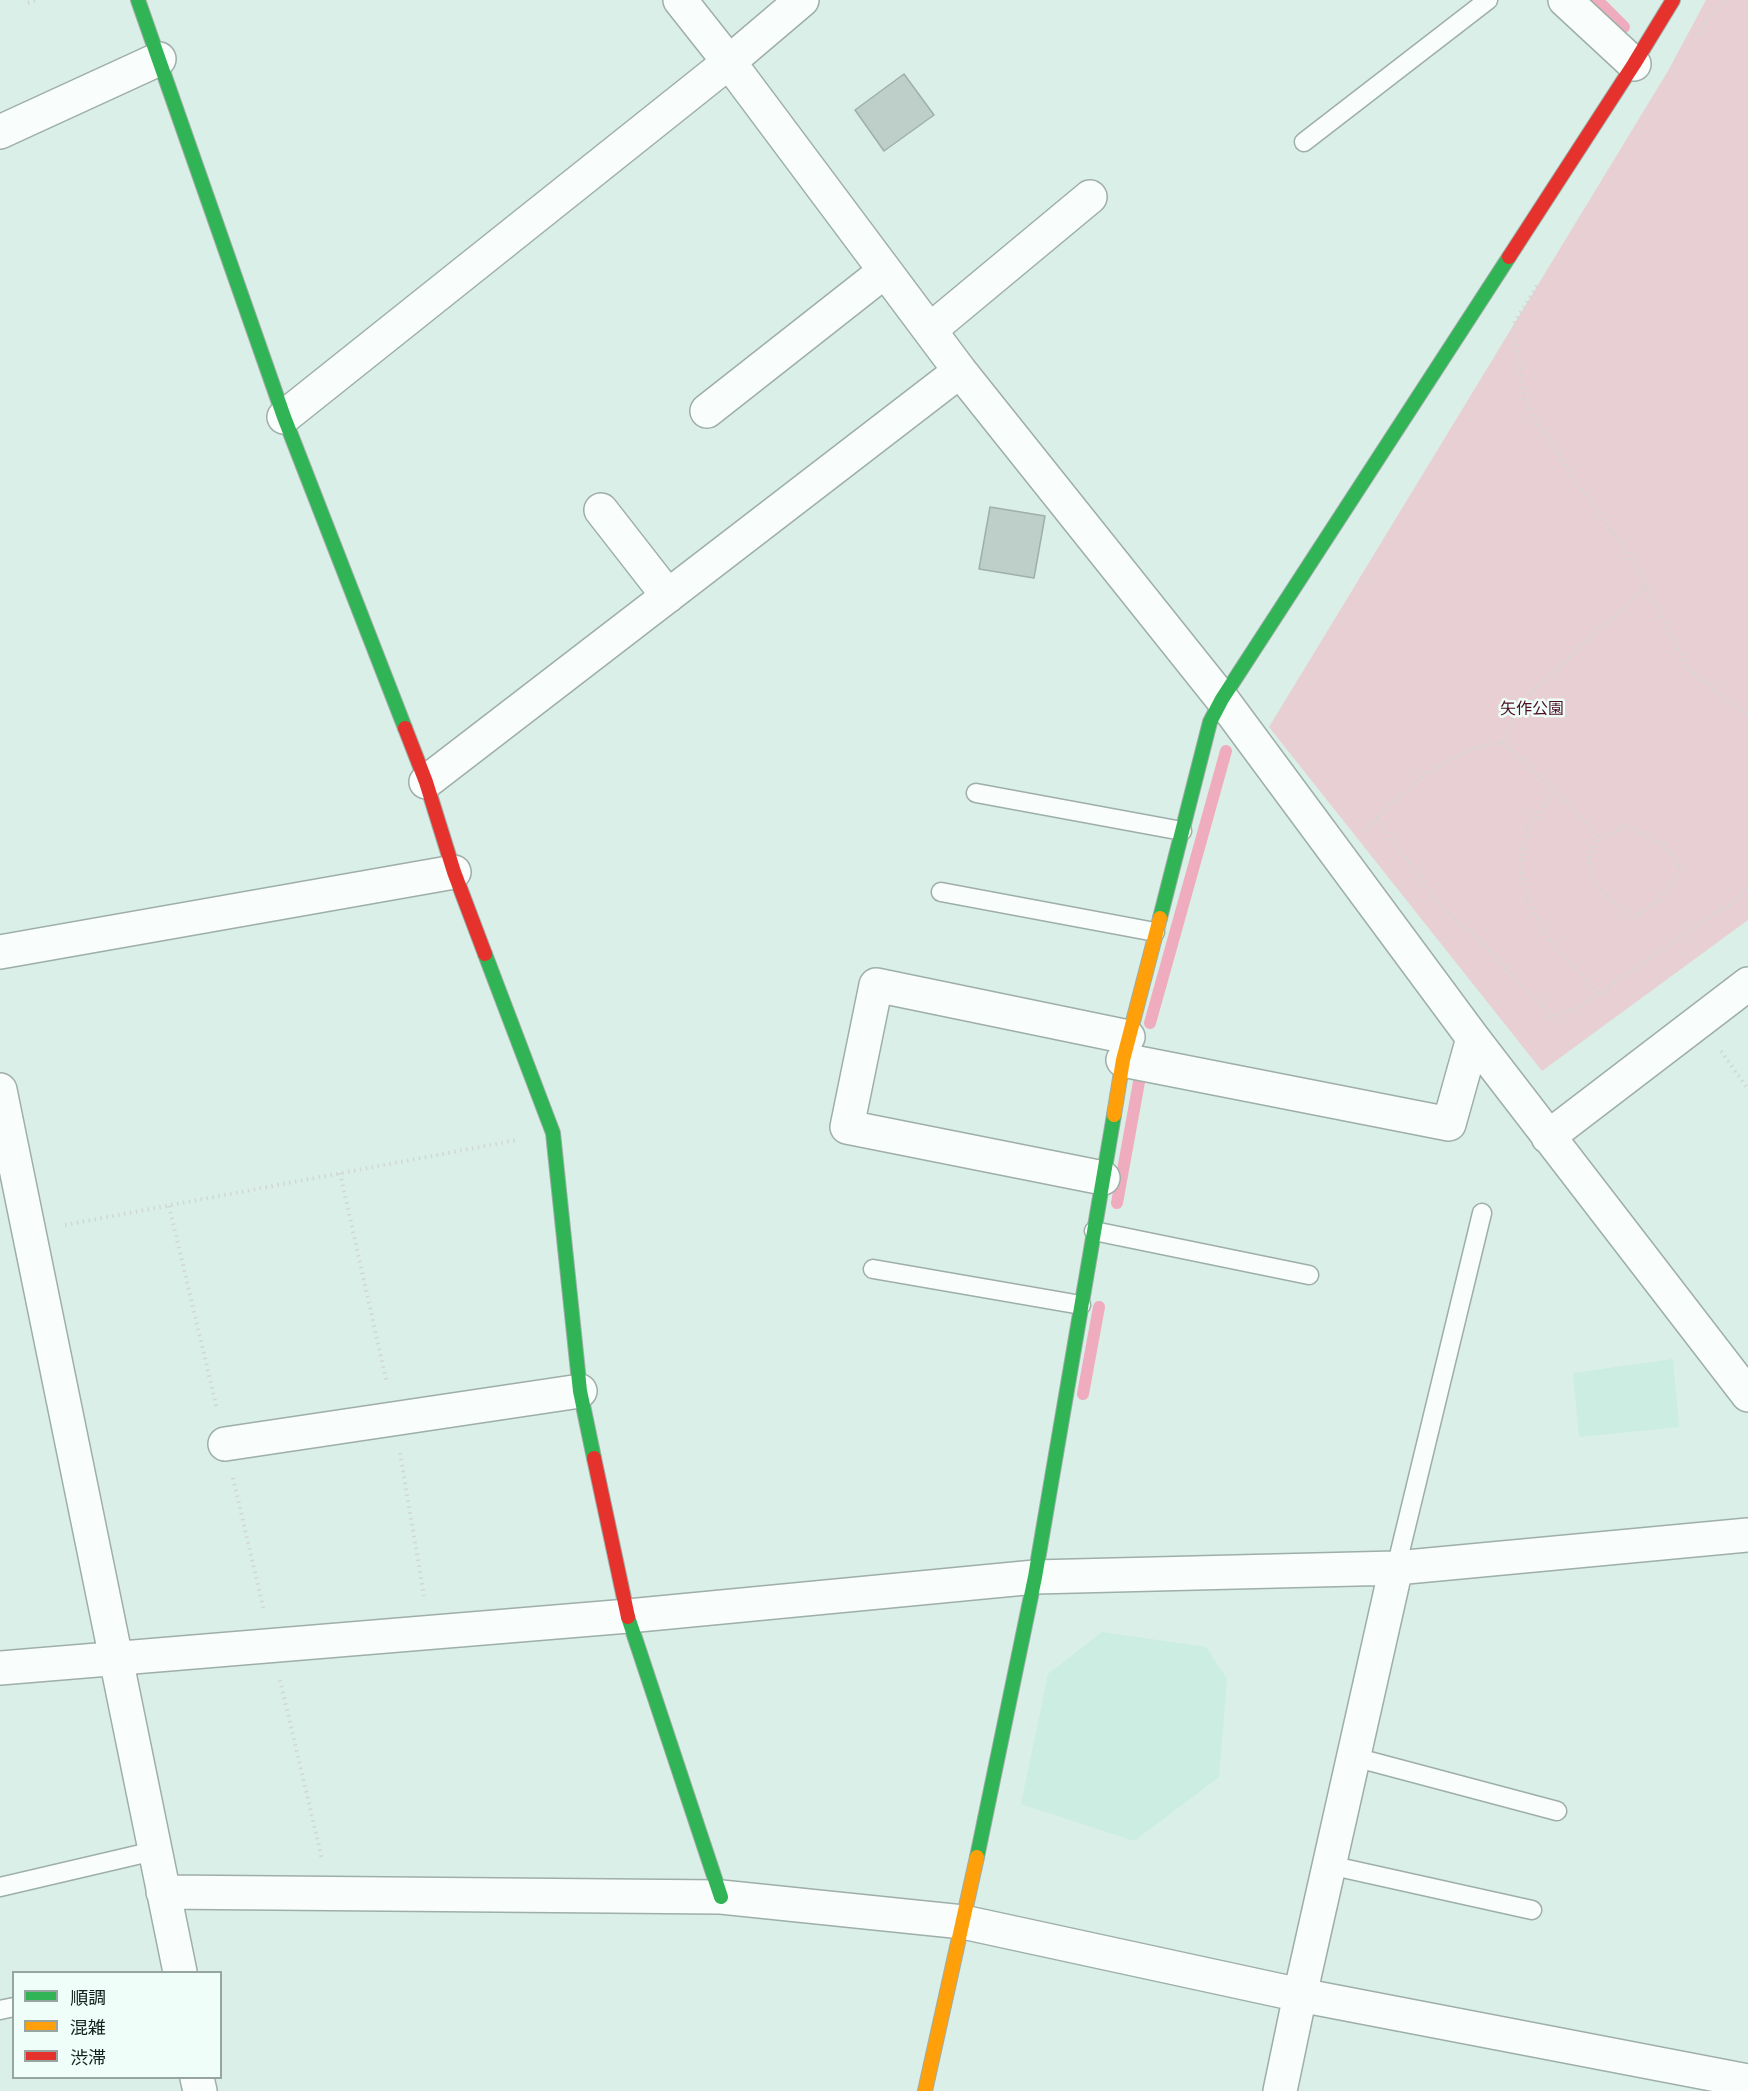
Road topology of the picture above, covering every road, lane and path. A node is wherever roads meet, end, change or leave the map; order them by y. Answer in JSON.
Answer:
{"nodes":[{"id":1,"x":35,"y":0,"type":"edge"},
{"id":2,"x":138,"y":0,"type":"edge"},
{"id":3,"x":680,"y":0,"type":"edge"},
{"id":4,"x":802,"y":0,"type":"edge"},
{"id":5,"x":1488,"y":0,"type":"edge"},
{"id":6,"x":1565,"y":0,"type":"edge"},
{"id":7,"x":1673,"y":0,"type":"edge"},
{"id":8,"x":28,"y":3,"type":"dead end"},
{"id":9,"x":159,"y":59,"type":"junction"},
{"id":10,"x":729,"y":62,"type":"junction"},
{"id":11,"x":1634,"y":64,"type":"junction"},
{"id":12,"x":0,"y":132,"type":"edge"},
{"id":13,"x":1304,"y":142,"type":"dead end"},
{"id":14,"x":1090,"y":197,"type":"dead end"},
{"id":15,"x":885,"y":271,"type":"junction"},
{"id":16,"x":1513,"y":325,"type":"dead end"},
{"id":17,"x":930,"y":330,"type":"junction"},
{"id":18,"x":960,"y":371,"type":"junction"},
{"id":19,"x":707,"y":411,"type":"dead end"},
{"id":20,"x":284,"y":417,"type":"junction"},
{"id":21,"x":601,"y":510,"type":"dead end"},
{"id":22,"x":1646,"y":586,"type":"junction"},
{"id":23,"x":668,"y":596,"type":"junction"},
{"id":24,"x":1222,"y":699,"type":"junction"},
{"id":25,"x":1748,"y":716,"type":"edge"},
{"id":26,"x":1502,"y":742,"type":"junction"},
{"id":27,"x":426,"y":782,"type":"junction"},
{"id":28,"x":976,"y":794,"type":"dead end"},
{"id":29,"x":1551,"y":797,"type":"dead end"},
{"id":30,"x":1377,"y":818,"type":"junction"},
{"id":31,"x":1182,"y":831,"type":"junction"},
{"id":32,"x":1598,"y":837,"type":"junction"},
{"id":33,"x":1337,"y":856,"type":"junction"},
{"id":34,"x":454,"y":872,"type":"junction"},
{"id":35,"x":1748,"y":889,"type":"edge"},
{"id":36,"x":941,"y":892,"type":"dead end"},
{"id":37,"x":1155,"y":932,"type":"junction"},
{"id":38,"x":0,"y":952,"type":"edge"},
{"id":39,"x":1748,"y":984,"type":"edge"},
{"id":40,"x":1597,"y":994,"type":"junction"},
{"id":41,"x":1699,"y":1022,"type":"junction"},
{"id":42,"x":1473,"y":1038,"type":"junction"},
{"id":43,"x":1126,"y":1049,"type":"junction"},
{"id":44,"x":1748,"y":1089,"type":"edge"},
{"id":45,"x":0,"y":1090,"type":"edge"},
{"id":46,"x":553,"y":1133,"type":"junction"},
{"id":47,"x":1548,"y":1137,"type":"junction"},
{"id":48,"x":8,"y":1168,"type":"edge"},
{"id":49,"x":340,"y":1173,"type":"junction"},
{"id":50,"x":1103,"y":1178,"type":"junction"},
{"id":51,"x":169,"y":1206,"type":"junction"},
{"id":52,"x":1482,"y":1213,"type":"dead end"},
{"id":53,"x":1094,"y":1231,"type":"junction"},
{"id":54,"x":29,"y":1232,"type":"junction"},
{"id":55,"x":873,"y":1269,"type":"dead end"},
{"id":56,"x":1309,"y":1275,"type":"dead end"},
{"id":57,"x":1081,"y":1305,"type":"junction"},
{"id":58,"x":580,"y":1391,"type":"junction"},
{"id":59,"x":1748,"y":1395,"type":"edge"},
{"id":60,"x":394,"y":1418,"type":"junction"},
{"id":61,"x":225,"y":1444,"type":"junction"},
{"id":62,"x":1748,"y":1535,"type":"edge"},
{"id":63,"x":1396,"y":1568,"type":"junction"},
{"id":64,"x":1035,"y":1578,"type":"junction"},
{"id":65,"x":628,"y":1616,"type":"junction"},
{"id":66,"x":265,"y":1617,"type":"dead end"},
{"id":67,"x":430,"y":1633,"type":"junction"},
{"id":68,"x":115,"y":1659,"type":"junction"},
{"id":69,"x":0,"y":1668,"type":"edge"},
{"id":70,"x":279,"y":1674,"type":"dead end"},
{"id":71,"x":1354,"y":1757,"type":"junction"},
{"id":72,"x":1557,"y":1811,"type":"dead end"},
{"id":73,"x":154,"y":1851,"type":"junction"},
{"id":74,"x":1329,"y":1865,"type":"junction"},
{"id":75,"x":0,"y":1887,"type":"edge"},
{"id":76,"x":163,"y":1892,"type":"junction"},
{"id":77,"x":330,"y":1894,"type":"junction"},
{"id":78,"x":721,"y":1897,"type":"junction"},
{"id":79,"x":1532,"y":1910,"type":"dead end"},
{"id":80,"x":963,"y":1922,"type":"junction"},
{"id":81,"x":177,"y":1971,"type":"edge"},
{"id":82,"x":1300,"y":1995,"type":"junction"},
{"id":83,"x":1748,"y":2081,"type":"edge"},
{"id":84,"x":925,"y":2091,"type":"edge"},
{"id":85,"x":1280,"y":2091,"type":"edge"}],
"edges":[{"from":1,"to":8,"type":"path"},
{"from":2,"to":9,"type":"street"},
{"from":3,"to":10,"type":"street"},
{"from":4,"to":10,"type":"street"},
{"from":5,"to":13,"type":"lane"},
{"from":6,"to":11,"type":"street"},
{"from":7,"to":11,"type":"street"},
{"from":9,"to":12,"type":"street"},
{"from":9,"to":20,"type":"street"},
{"from":10,"to":15,"type":"street"},
{"from":10,"to":20,"type":"street"},
{"from":11,"to":24,"type":"street"},
{"from":14,"to":17,"type":"street"},
{"from":15,"to":17,"type":"street"},
{"from":15,"to":19,"type":"street"},
{"from":16,"to":22,"type":"path"},
{"from":17,"to":18,"type":"street"},
{"from":18,"to":23,"type":"street"},
{"from":18,"to":24,"type":"street"},
{"from":20,"to":27,"type":"street"},
{"from":21,"to":23,"type":"street"},
{"from":22,"to":25,"type":"path"},
{"from":22,"to":26,"type":"path"},
{"from":23,"to":27,"type":"street"},
{"from":24,"to":31,"type":"street"},
{"from":24,"to":33,"type":"street"},
{"from":26,"to":30,"type":"path"},
{"from":26,"to":32,"type":"path"},
{"from":27,"to":34,"type":"street"},
{"from":28,"to":31,"type":"lane"},
{"from":29,"to":40,"type":"path"},
{"from":30,"to":33,"type":"path"},
{"from":30,"to":40,"type":"path"},
{"from":31,"to":37,"type":"street"},
{"from":32,"to":32,"type":"path"},
{"from":33,"to":42,"type":"street"},
{"from":34,"to":38,"type":"street"},
{"from":34,"to":46,"type":"street"},
{"from":35,"to":40,"type":"path"},
{"from":36,"to":37,"type":"lane"},
{"from":37,"to":43,"type":"street"},
{"from":39,"to":41,"type":"street"},
{"from":41,"to":44,"type":"path"},
{"from":41,"to":47,"type":"street"},
{"from":42,"to":43,"type":"street"},
{"from":42,"to":47,"type":"street"},
{"from":43,"to":50,"type":"street"},
{"from":43,"to":50,"type":"street"},
{"from":45,"to":48,"type":"street"},
{"from":46,"to":49,"type":"path"},
{"from":46,"to":58,"type":"street"},
{"from":47,"to":59,"type":"street"},
{"from":48,"to":54,"type":"street"},
{"from":49,"to":51,"type":"path"},
{"from":49,"to":60,"type":"path"},
{"from":50,"to":53,"type":"street"},
{"from":51,"to":54,"type":"path"},
{"from":51,"to":61,"type":"path"},
{"from":52,"to":63,"type":"lane"},
{"from":53,"to":56,"type":"lane"},
{"from":53,"to":57,"type":"street"},
{"from":54,"to":68,"type":"street"},
{"from":55,"to":57,"type":"lane"},
{"from":57,"to":64,"type":"street"},
{"from":58,"to":60,"type":"street"},
{"from":58,"to":65,"type":"street"},
{"from":60,"to":61,"type":"street"},
{"from":60,"to":67,"type":"path"},
{"from":61,"to":66,"type":"path"},
{"from":62,"to":63,"type":"street"},
{"from":63,"to":64,"type":"street"},
{"from":63,"to":71,"type":"street"},
{"from":64,"to":65,"type":"street"},
{"from":64,"to":80,"type":"street"},
{"from":65,"to":67,"type":"street"},
{"from":65,"to":78,"type":"street"},
{"from":67,"to":68,"type":"street"},
{"from":68,"to":69,"type":"street"},
{"from":68,"to":73,"type":"street"},
{"from":70,"to":77,"type":"path"},
{"from":71,"to":72,"type":"lane"},
{"from":71,"to":74,"type":"street"},
{"from":73,"to":75,"type":"lane"},
{"from":73,"to":76,"type":"street"},
{"from":74,"to":79,"type":"lane"},
{"from":74,"to":82,"type":"street"},
{"from":76,"to":77,"type":"street"},
{"from":76,"to":81,"type":"street"},
{"from":77,"to":78,"type":"street"},
{"from":78,"to":80,"type":"street"},
{"from":80,"to":82,"type":"street"},
{"from":80,"to":84,"type":"street"},
{"from":82,"to":83,"type":"street"},
{"from":82,"to":85,"type":"street"}]}
